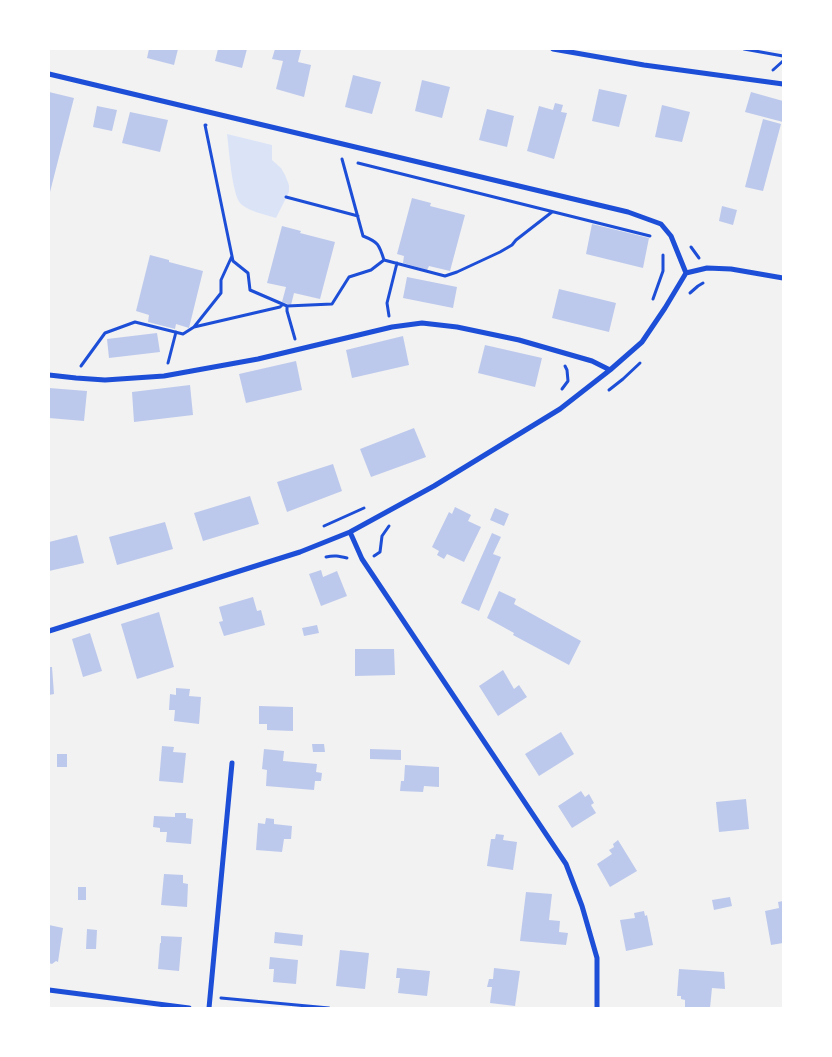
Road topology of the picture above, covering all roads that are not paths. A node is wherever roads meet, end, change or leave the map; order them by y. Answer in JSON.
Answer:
{"nodes":[{"id":1,"x":553,"y":49,"type":"edge"},
{"id":2,"x":49,"y":74,"type":"edge"},
{"id":3,"x":783,"y":84,"type":"edge"},
{"id":4,"x":686,"y":273,"type":"junction"},
{"id":5,"x":783,"y":278,"type":"edge"},
{"id":6,"x":610,"y":370,"type":"junction"},
{"id":7,"x":49,"y":375,"type":"edge"},
{"id":8,"x":350,"y":532,"type":"junction"},
{"id":9,"x":49,"y":631,"type":"edge"},
{"id":10,"x":232,"y":763,"type":"dead end"},
{"id":11,"x":49,"y":990,"type":"edge"},
{"id":12,"x":189,"y":1008,"type":"edge"},
{"id":13,"x":209,"y":1008,"type":"edge"},
{"id":14,"x":597,"y":1008,"type":"edge"}],
"edges":[{"from":1,"to":3,"type":"street"},
{"from":2,"to":4,"type":"street"},
{"from":4,"to":5,"type":"street"},
{"from":4,"to":6,"type":"street"},
{"from":6,"to":7,"type":"street"},
{"from":6,"to":8,"type":"street"},
{"from":8,"to":9,"type":"street"},
{"from":8,"to":14,"type":"street"},
{"from":10,"to":13,"type":"street"},
{"from":11,"to":12,"type":"street"}]}
